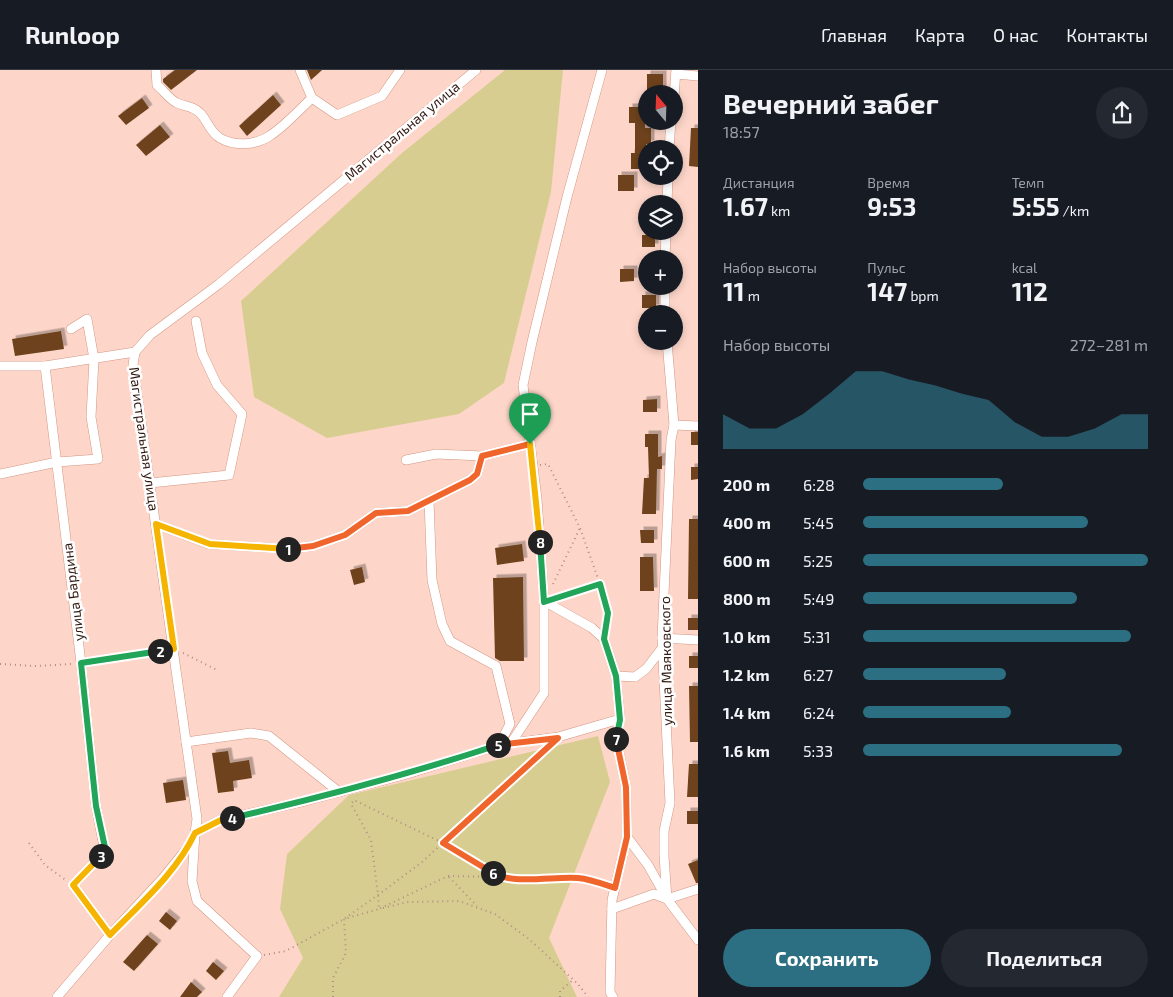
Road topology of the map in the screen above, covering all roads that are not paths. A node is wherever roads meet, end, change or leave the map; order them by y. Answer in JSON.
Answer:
{"nodes":[{"id":1,"x":156,"y":70,"type":"edge"},
{"id":2,"x":300,"y":70,"type":"edge"},
{"id":3,"x":400,"y":70,"type":"edge"},
{"id":4,"x":476,"y":70,"type":"edge"},
{"id":5,"x":602,"y":70,"type":"edge"},
{"id":6,"x":676,"y":72,"type":"edge"},
{"id":7,"x":698,"y":76,"type":"edge"},
{"id":8,"x":675,"y":85,"type":"edge"},
{"id":9,"x":312,"y":98,"type":"junction"},
{"id":10,"x":196,"y":321,"type":"dead end"},
{"id":11,"x":71,"y":330,"type":"dead end"},
{"id":12,"x":668,"y":350,"type":"edge"},
{"id":13,"x":135,"y":352,"type":"junction"},
{"id":14,"x":94,"y":359,"type":"junction"},
{"id":15,"x":0,"y":366,"type":"edge"},
{"id":16,"x":45,"y":366,"type":"junction"},
{"id":17,"x":674,"y":425,"type":"junction"},
{"id":18,"x":698,"y":426,"type":"edge"},
{"id":19,"x":530,"y":444,"type":"junction"},
{"id":20,"x":482,"y":456,"type":"junction"},
{"id":21,"x":406,"y":460,"type":"dead end"},
{"id":22,"x":58,"y":462,"type":"junction"},
{"id":23,"x":0,"y":474,"type":"edge"},
{"id":24,"x":150,"y":483,"type":"junction"},
{"id":25,"x":429,"y":501,"type":"junction"},
{"id":26,"x":156,"y":524,"type":"junction"},
{"id":27,"x":544,"y":602,"type":"junction"},
{"id":28,"x":698,"y":640,"type":"edge"},
{"id":29,"x":662,"y":643,"type":"junction"},
{"id":30,"x":616,"y":676,"type":"junction"},
{"id":31,"x":620,"y":720,"type":"junction"},
{"id":32,"x":186,"y":742,"type":"junction"},
{"id":33,"x":511,"y":743,"type":"junction"},
{"id":34,"x":499,"y":745,"type":"junction"},
{"id":35,"x":339,"y":792,"type":"junction"},
{"id":36,"x":195,"y":833,"type":"junction"},
{"id":37,"x":627,"y":837,"type":"junction"},
{"id":38,"x":698,"y":889,"type":"edge"},
{"id":39,"x":668,"y":899,"type":"junction"},
{"id":40,"x":612,"y":910,"type":"junction"},
{"id":41,"x":110,"y":935,"type":"junction"},
{"id":42,"x":698,"y":940,"type":"edge"},
{"id":43,"x":57,"y":997,"type":"edge"},
{"id":44,"x":227,"y":997,"type":"edge"},
{"id":45,"x":613,"y":997,"type":"edge"}],
"edges":[{"from":1,"to":9,"type":"street"},
{"from":2,"to":9,"type":"street"},
{"from":3,"to":9,"type":"street"},
{"from":4,"to":13,"type":"street","name":"Магистральная улица"},
{"from":5,"to":19,"type":"street"},
{"from":6,"to":7,"type":"street"},
{"from":6,"to":8,"type":"street"},
{"from":10,"to":24,"type":"street"},
{"from":11,"to":14,"type":"street"},
{"from":12,"to":17,"type":"street","name":"улица Маяковского"},
{"from":13,"to":14,"type":"street"},
{"from":13,"to":24,"type":"street","name":"Магистральная улица"},
{"from":14,"to":16,"type":"street"},
{"from":14,"to":22,"type":"street"},
{"from":15,"to":16,"type":"street"},
{"from":16,"to":22,"type":"street","name":"улица Бардина"},
{"from":17,"to":18,"type":"street"},
{"from":17,"to":29,"type":"street","name":"улица Маяковского"},
{"from":19,"to":20,"type":"street"},
{"from":19,"to":27,"type":"street"},
{"from":20,"to":21,"type":"street"},
{"from":20,"to":25,"type":"street"},
{"from":22,"to":23,"type":"street"},
{"from":22,"to":41,"type":"street","name":"улица Бардина"},
{"from":24,"to":26,"type":"street","name":"Магистральная улица"},
{"from":25,"to":26,"type":"street"},
{"from":25,"to":34,"type":"street"},
{"from":26,"to":32,"type":"street","name":"Магистральная улица"},
{"from":27,"to":30,"type":"street"},
{"from":27,"to":33,"type":"street"},
{"from":28,"to":29,"type":"street"},
{"from":29,"to":30,"type":"street"},
{"from":29,"to":39,"type":"street","name":"улица Маяковского"},
{"from":30,"to":31,"type":"street"},
{"from":31,"to":33,"type":"street"},
{"from":31,"to":37,"type":"street"},
{"from":32,"to":35,"type":"street"},
{"from":32,"to":36,"type":"street","name":"Магистральная улица"},
{"from":33,"to":34,"type":"street"},
{"from":34,"to":35,"type":"street"},
{"from":35,"to":36,"type":"street"},
{"from":36,"to":41,"type":"street","name":"Магистральная улица"},
{"from":36,"to":44,"type":"street"},
{"from":37,"to":39,"type":"street"},
{"from":37,"to":40,"type":"street"},
{"from":38,"to":39,"type":"street"},
{"from":39,"to":40,"type":"street"},
{"from":39,"to":42,"type":"street"},
{"from":40,"to":45,"type":"street"},
{"from":41,"to":43,"type":"street","name":"Магистральная улица"}]}
